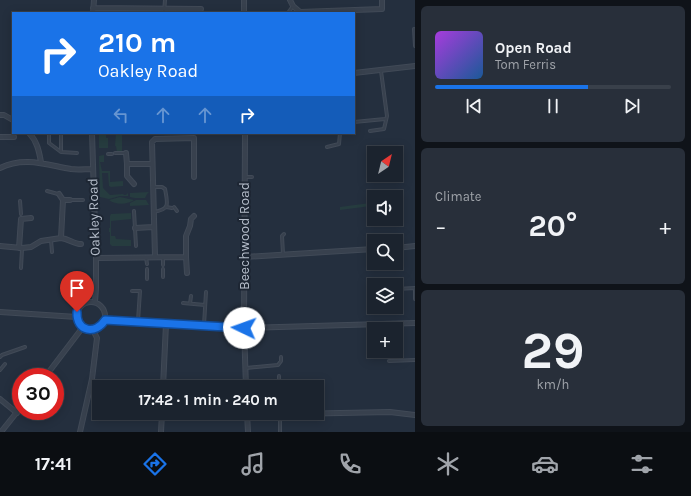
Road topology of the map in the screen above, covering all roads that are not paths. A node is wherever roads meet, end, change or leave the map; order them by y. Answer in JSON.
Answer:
{"nodes":[{"id":1,"x":94,"y":0,"type":"edge"},
{"id":2,"x":165,"y":0,"type":"edge"},
{"id":3,"x":244,"y":0,"type":"edge"},
{"id":4,"x":290,"y":0,"type":"edge"},
{"id":5,"x":382,"y":0,"type":"edge"},
{"id":6,"x":293,"y":6,"type":"junction"},
{"id":7,"x":201,"y":9,"type":"dead end"},
{"id":8,"x":93,"y":11,"type":"edge"},
{"id":9,"x":164,"y":11,"type":"edge"},
{"id":10,"x":244,"y":12,"type":"edge"},
{"id":11,"x":289,"y":12,"type":"edge"},
{"id":12,"x":414,"y":29,"type":"dead end"},
{"id":13,"x":415,"y":46,"type":"edge"},
{"id":14,"x":415,"y":66,"type":"edge"},
{"id":15,"x":381,"y":69,"type":"junction"},
{"id":16,"x":355,"y":73,"type":"edge"},
{"id":17,"x":0,"y":115,"type":"edge"},
{"id":18,"x":12,"y":119,"type":"edge"},
{"id":19,"x":385,"y":119,"type":"junction"},
{"id":20,"x":355,"y":122,"type":"edge"},
{"id":21,"x":370,"y":131,"type":"dead end"},
{"id":22,"x":29,"y":134,"type":"edge"},
{"id":23,"x":49,"y":134,"type":"edge"},
{"id":24,"x":61,"y":134,"type":"edge"},
{"id":25,"x":92,"y":134,"type":"edge"},
{"id":26,"x":245,"y":134,"type":"edge"},
{"id":27,"x":340,"y":134,"type":"edge"},
{"id":28,"x":0,"y":137,"type":"edge"},
{"id":29,"x":14,"y":137,"type":"dead end"},
{"id":30,"x":173,"y":137,"type":"junction"},
{"id":31,"x":173,"y":144,"type":"dead end"},
{"id":32,"x":327,"y":147,"type":"dead end"},
{"id":33,"x":61,"y":152,"type":"junction"},
{"id":34,"x":77,"y":153,"type":"dead end"},
{"id":35,"x":115,"y":153,"type":"dead end"},
{"id":36,"x":126,"y":153,"type":"joint"},
{"id":37,"x":108,"y":154,"type":"dead end"},
{"id":38,"x":112,"y":154,"type":"dead end"},
{"id":39,"x":41,"y":162,"type":"junction"},
{"id":40,"x":127,"y":164,"type":"junction"},
{"id":41,"x":152,"y":164,"type":"junction"},
{"id":42,"x":0,"y":168,"type":"edge"},
{"id":43,"x":93,"y":169,"type":"junction"},
{"id":44,"x":194,"y":177,"type":"dead end"},
{"id":45,"x":244,"y":177,"type":"junction"},
{"id":46,"x":252,"y":177,"type":"dead end"},
{"id":47,"x":134,"y":184,"type":"dead end"},
{"id":48,"x":153,"y":187,"type":"junction"},
{"id":49,"x":47,"y":191,"type":"dead end"},
{"id":50,"x":59,"y":194,"type":"joint"},
{"id":51,"x":63,"y":200,"type":"junction"},
{"id":52,"x":70,"y":200,"type":"joint"},
{"id":53,"x":83,"y":200,"type":"dead end"},
{"id":54,"x":20,"y":201,"type":"dead end"},
{"id":55,"x":166,"y":207,"type":"junction"},
{"id":56,"x":134,"y":211,"type":"dead end"},
{"id":57,"x":178,"y":211,"type":"dead end"},
{"id":58,"x":153,"y":212,"type":"junction"},
{"id":59,"x":21,"y":214,"type":"joint"},
{"id":60,"x":194,"y":216,"type":"dead end"},
{"id":61,"x":31,"y":218,"type":"dead end"},
{"id":62,"x":21,"y":219,"type":"junction"},
{"id":63,"x":153,"y":227,"type":"junction"},
{"id":64,"x":135,"y":228,"type":"junction"},
{"id":65,"x":284,"y":234,"type":"dead end"},
{"id":66,"x":61,"y":238,"type":"junction"},
{"id":67,"x":51,"y":239,"type":"junction"},
{"id":68,"x":81,"y":244,"type":"dead end"},
{"id":69,"x":0,"y":246,"type":"edge"},
{"id":70,"x":136,"y":246,"type":"dead end"},
{"id":71,"x":415,"y":246,"type":"edge"},
{"id":72,"x":403,"y":247,"type":"edge"},
{"id":73,"x":20,"y":248,"type":"junction"},
{"id":74,"x":367,"y":249,"type":"edge"},
{"id":75,"x":52,"y":252,"type":"dead end"},
{"id":76,"x":283,"y":255,"type":"junction"},
{"id":77,"x":155,"y":257,"type":"junction"},
{"id":78,"x":162,"y":257,"type":"junction"},
{"id":79,"x":186,"y":257,"type":"junction"},
{"id":80,"x":244,"y":257,"type":"junction"},
{"id":81,"x":96,"y":258,"type":"junction"},
{"id":82,"x":146,"y":258,"type":"junction"},
{"id":83,"x":147,"y":264,"type":"dead end"},
{"id":84,"x":163,"y":265,"type":"dead end"},
{"id":85,"x":21,"y":268,"type":"dead end"},
{"id":86,"x":147,"y":269,"type":"dead end"},
{"id":87,"x":163,"y":269,"type":"dead end"},
{"id":88,"x":187,"y":273,"type":"dead end"},
{"id":89,"x":163,"y":277,"type":"dead end"},
{"id":90,"x":147,"y":279,"type":"dead end"},
{"id":91,"x":403,"y":289,"type":"edge"},
{"id":92,"x":132,"y":291,"type":"dead end"},
{"id":93,"x":206,"y":292,"type":"dead end"},
{"id":94,"x":191,"y":296,"type":"dead end"},
{"id":95,"x":415,"y":299,"type":"edge"},
{"id":96,"x":95,"y":302,"type":"junction"},
{"id":97,"x":183,"y":304,"type":"dead end"},
{"id":98,"x":190,"y":304,"type":"junction"},
{"id":99,"x":205,"y":305,"type":"junction"},
{"id":100,"x":0,"y":312,"type":"edge"},
{"id":101,"x":77,"y":317,"type":"junction"},
{"id":102,"x":105,"y":320,"type":"junction"},
{"id":103,"x":138,"y":322,"type":"junction"},
{"id":104,"x":415,"y":323,"type":"edge"},
{"id":105,"x":166,"y":324,"type":"junction"},
{"id":106,"x":204,"y":326,"type":"junction"},
{"id":107,"x":83,"y":328,"type":"junction"},
{"id":108,"x":244,"y":328,"type":"junction"},
{"id":109,"x":93,"y":330,"type":"junction"},
{"id":110,"x":25,"y":347,"type":"dead end"},
{"id":111,"x":0,"y":357,"type":"edge"},
{"id":112,"x":281,"y":357,"type":"dead end"},
{"id":113,"x":415,"y":360,"type":"edge"},
{"id":114,"x":389,"y":361,"type":"dead end"},
{"id":115,"x":5,"y":364,"type":"dead end"},
{"id":116,"x":52,"y":368,"type":"edge"},
{"id":117,"x":246,"y":368,"type":"junction"},
{"id":118,"x":0,"y":370,"type":"edge"},
{"id":119,"x":279,"y":376,"type":"dead end"},
{"id":120,"x":163,"y":380,"type":"edge"},
{"id":121,"x":246,"y":380,"type":"edge"},
{"id":122,"x":279,"y":380,"type":"edge"},
{"id":123,"x":0,"y":399,"type":"edge"},
{"id":124,"x":12,"y":409,"type":"edge"},
{"id":125,"x":324,"y":413,"type":"edge"},
{"id":126,"x":415,"y":415,"type":"edge"},
{"id":127,"x":12,"y":419,"type":"edge"},
{"id":128,"x":162,"y":420,"type":"edge"},
{"id":129,"x":247,"y":420,"type":"edge"},
{"id":130,"x":280,"y":420,"type":"edge"},
{"id":131,"x":1,"y":432,"type":"edge"},
{"id":132,"x":80,"y":432,"type":"edge"},
{"id":133,"x":161,"y":432,"type":"edge"},
{"id":134,"x":248,"y":432,"type":"edge"},
{"id":135,"x":280,"y":432,"type":"edge"}],
"edges":[{"from":1,"to":8,"type":"street"},
{"from":2,"to":9,"type":"lane"},
{"from":3,"to":10,"type":"street"},
{"from":4,"to":6,"type":"street"},
{"from":5,"to":6,"type":"street"},
{"from":6,"to":11,"type":"lane"},
{"from":7,"to":9,"type":"street"},
{"from":8,"to":9,"type":"street"},
{"from":12,"to":13,"type":"lane"},
{"from":14,"to":15,"type":"street"},
{"from":15,"to":16,"type":"street"},
{"from":15,"to":19,"type":"lane"},
{"from":17,"to":18,"type":"street"},
{"from":19,"to":20,"type":"lane"},
{"from":19,"to":21,"type":"lane"},
{"from":22,"to":39,"type":"street"},
{"from":23,"to":33,"type":"lane"},
{"from":24,"to":33,"type":"lane"},
{"from":25,"to":43,"type":"street","name":"Oakley Road"},
{"from":26,"to":45,"type":"street","name":"Beechwood Road"},
{"from":27,"to":32,"type":"lane"},
{"from":28,"to":29,"type":"street"},
{"from":30,"to":31,"type":"lane"},
{"from":30,"to":41,"type":"street"},
{"from":30,"to":44,"type":"street"},
{"from":33,"to":34,"type":"lane"},
{"from":35,"to":36,"type":"lane"},
{"from":36,"to":40,"type":"street"},
{"from":37,"to":38,"type":"lane"},
{"from":39,"to":42,"type":"street"},
{"from":39,"to":43,"type":"street"},
{"from":40,"to":41,"type":"street"},
{"from":40,"to":47,"type":"street"},
{"from":41,"to":48,"type":"street"},
{"from":43,"to":81,"type":"street","name":"Oakley Road"},
{"from":45,"to":46,"type":"lane"},
{"from":45,"to":80,"type":"street","name":"Beechwood Road"},
{"from":48,"to":55,"type":"lane"},
{"from":48,"to":58,"type":"street"},
{"from":49,"to":50,"type":"lane"},
{"from":50,"to":51,"type":"street"},
{"from":51,"to":52,"type":"street"},
{"from":51,"to":66,"type":"street"},
{"from":52,"to":53,"type":"lane"},
{"from":54,"to":59,"type":"lane"},
{"from":55,"to":57,"type":"lane"},
{"from":55,"to":58,"type":"lane"},
{"from":56,"to":64,"type":"lane"},
{"from":58,"to":63,"type":"street"},
{"from":59,"to":62,"type":"street"},
{"from":60,"to":79,"type":"street"},
{"from":61,"to":62,"type":"street"},
{"from":62,"to":73,"type":"street"},
{"from":63,"to":64,"type":"street"},
{"from":63,"to":77,"type":"street"},
{"from":64,"to":70,"type":"lane"},
{"from":65,"to":76,"type":"lane"},
{"from":66,"to":67,"type":"street"},
{"from":66,"to":68,"type":"street"},
{"from":67,"to":73,"type":"street"},
{"from":67,"to":75,"type":"lane"},
{"from":69,"to":73,"type":"street"},
{"from":71,"to":72,"type":"street"},
{"from":73,"to":85,"type":"lane"},
{"from":74,"to":76,"type":"street"},
{"from":76,"to":80,"type":"street"},
{"from":77,"to":78,"type":"street"},
{"from":77,"to":82,"type":"street"},
{"from":78,"to":79,"type":"street"},
{"from":78,"to":84,"type":"lane"},
{"from":79,"to":88,"type":"street"},
{"from":80,"to":108,"type":"street","name":"Beechwood Road"},
{"from":81,"to":82,"type":"street"},
{"from":81,"to":96,"type":"street","name":"Oakley Road"},
{"from":82,"to":83,"type":"lane"},
{"from":86,"to":90,"type":"lane"},
{"from":87,"to":89,"type":"lane"},
{"from":91,"to":95,"type":"lane"},
{"from":92,"to":103,"type":"lane"},
{"from":93,"to":99,"type":"lane"},
{"from":94,"to":98,"type":"lane"},
{"from":96,"to":101,"type":"street"},
{"from":96,"to":102,"type":"street"},
{"from":97,"to":98,"type":"lane"},
{"from":98,"to":99,"type":"lane"},
{"from":99,"to":106,"type":"lane"},
{"from":100,"to":101,"type":"street"},
{"from":101,"to":107,"type":"street"},
{"from":102,"to":103,"type":"street"},
{"from":102,"to":109,"type":"street"},
{"from":103,"to":105,"type":"street"},
{"from":104,"to":108,"type":"street"},
{"from":105,"to":106,"type":"street"},
{"from":105,"to":120,"type":"street"},
{"from":106,"to":108,"type":"street"},
{"from":107,"to":109,"type":"street"},
{"from":107,"to":116,"type":"street"},
{"from":108,"to":117,"type":"street","name":"Beechwood Road"},
{"from":109,"to":132,"type":"street"},
{"from":110,"to":111,"type":"lane"},
{"from":112,"to":117,"type":"lane"},
{"from":113,"to":114,"type":"lane"},
{"from":115,"to":118,"type":"lane"},
{"from":117,"to":121,"type":"street","name":"Beechwood Road"},
{"from":119,"to":122,"type":"lane"},
{"from":123,"to":124,"type":"street"},
{"from":125,"to":126,"type":"street"},
{"from":127,"to":131,"type":"street"},
{"from":128,"to":133,"type":"street"},
{"from":129,"to":134,"type":"street"},
{"from":130,"to":135,"type":"lane"}]}
